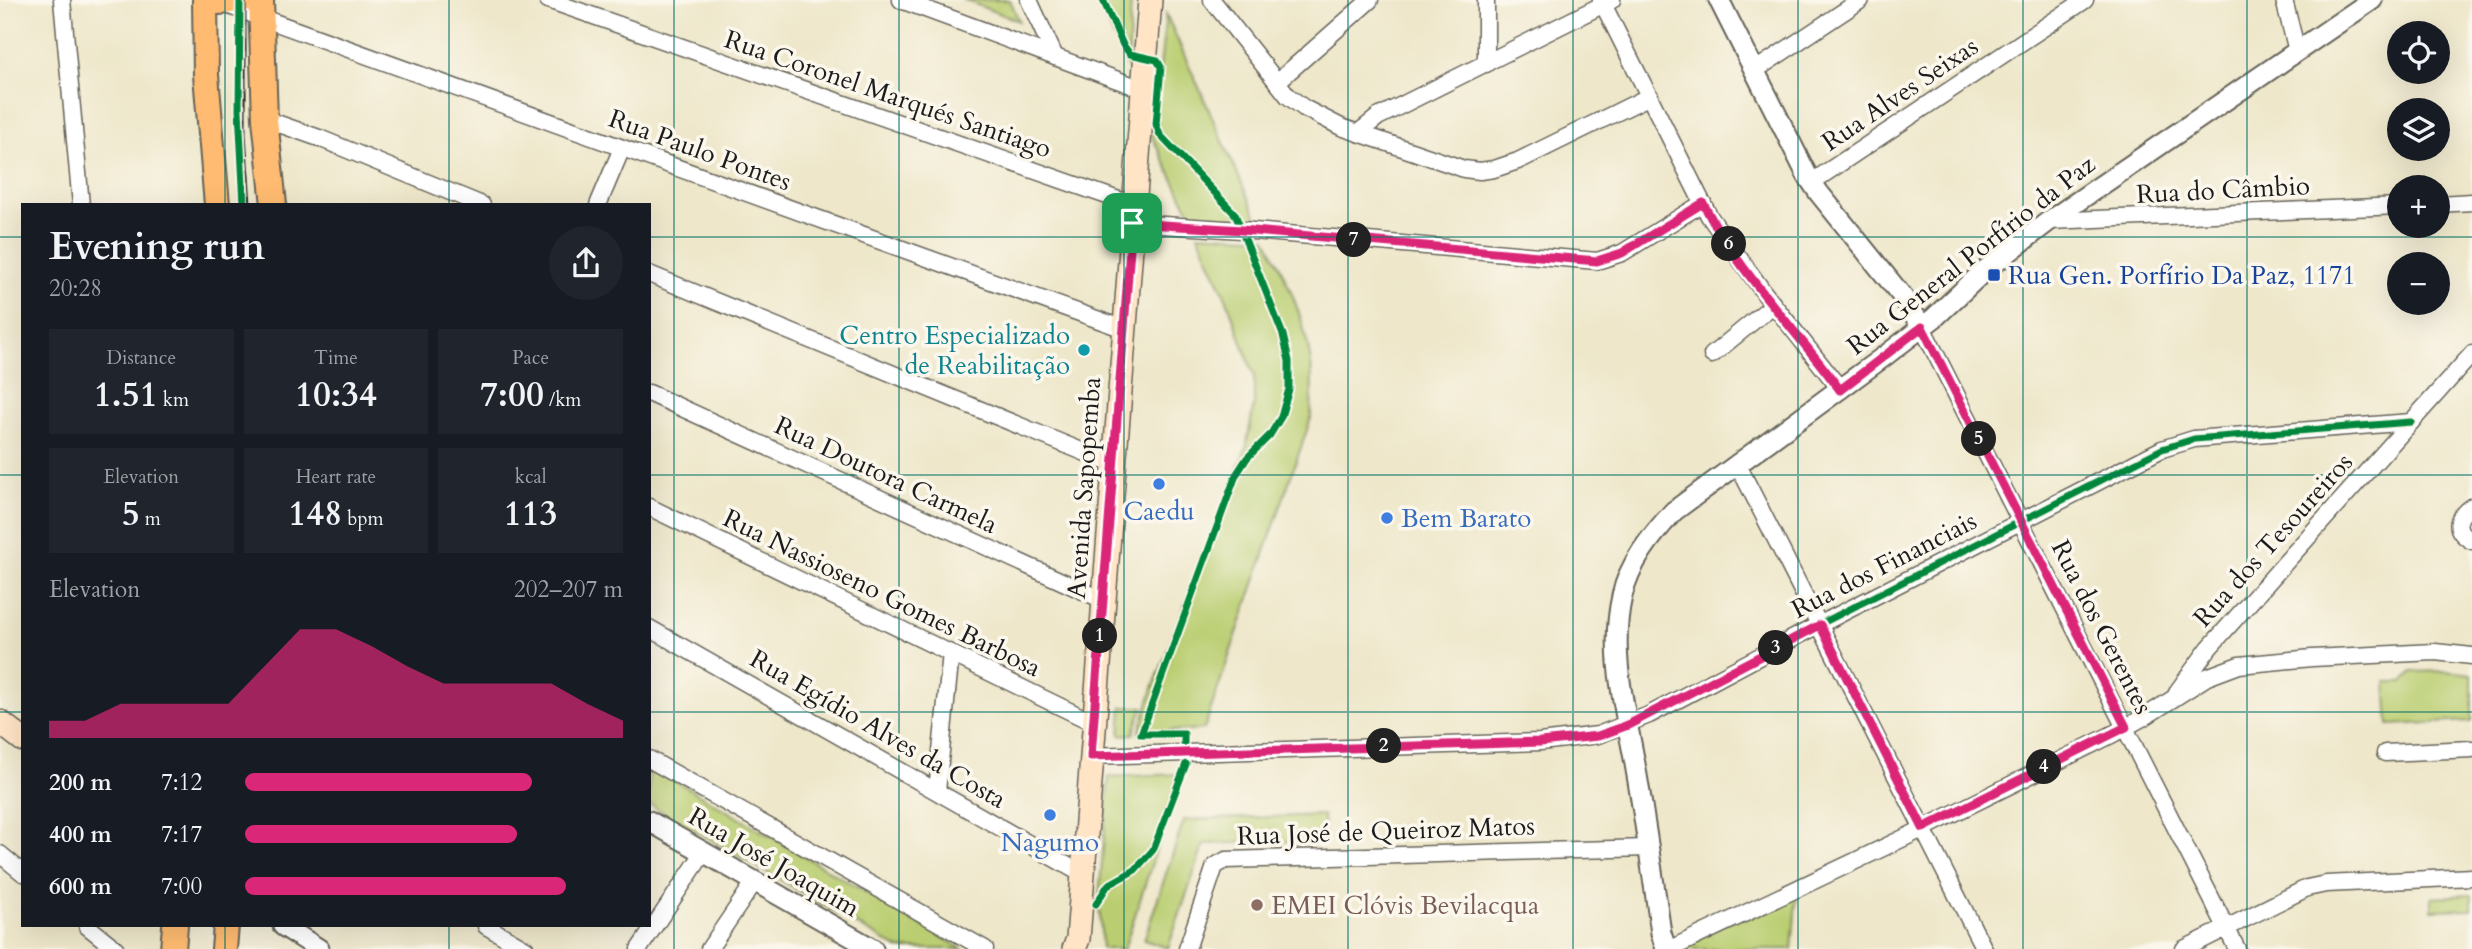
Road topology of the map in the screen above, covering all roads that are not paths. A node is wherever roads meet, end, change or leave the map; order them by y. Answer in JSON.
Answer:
{"nodes":[{"id":1,"x":61,"y":0,"type":"edge"},
{"id":2,"x":220,"y":0,"type":"edge"},
{"id":3,"x":548,"y":0,"type":"edge"},
{"id":4,"x":901,"y":0,"type":"edge"},
{"id":5,"x":1029,"y":0,"type":"edge"},
{"id":6,"x":1150,"y":0,"type":"edge"},
{"id":7,"x":1370,"y":0,"type":"edge"},
{"id":8,"x":1486,"y":0,"type":"edge"},
{"id":9,"x":1719,"y":0,"type":"edge"},
{"id":10,"x":1861,"y":0,"type":"edge"},
{"id":11,"x":2085,"y":0,"type":"edge"},
{"id":12,"x":2284,"y":0,"type":"edge"},
{"id":13,"x":2372,"y":0,"type":"edge"},
{"id":14,"x":1605,"y":1,"type":"edge"},
{"id":15,"x":919,"y":3,"type":"edge"},
{"id":16,"x":1218,"y":3,"type":"edge"},
{"id":17,"x":590,"y":8,"type":"edge"},
{"id":18,"x":260,"y":9,"type":"edge"},
{"id":19,"x":2297,"y":51,"type":"junction"},
{"id":20,"x":1055,"y":57,"type":"junction"},
{"id":21,"x":1486,"y":64,"type":"junction"},
{"id":22,"x":1754,"y":71,"type":"junction"},
{"id":23,"x":1277,"y":82,"type":"junction"},
{"id":24,"x":1143,"y":89,"type":"junction"},
{"id":25,"x":1650,"y":96,"type":"junction"},
{"id":26,"x":265,"y":119,"type":"junction"},
{"id":27,"x":1358,"y":133,"type":"junction"},
{"id":28,"x":622,"y":148,"type":"junction"},
{"id":29,"x":1812,"y":182,"type":"junction"},
{"id":30,"x":2472,"y":202,"type":"edge"},
{"id":31,"x":81,"y":203,"type":"edge"},
{"id":32,"x":218,"y":203,"type":"edge"},
{"id":33,"x":274,"y":203,"type":"edge"},
{"id":34,"x":477,"y":203,"type":"edge"},
{"id":35,"x":599,"y":203,"type":"edge"},
{"id":36,"x":1703,"y":203,"type":"junction"},
{"id":37,"x":2450,"y":203,"type":"edge"},
{"id":38,"x":2387,"y":207,"type":"edge"},
{"id":39,"x":1132,"y":214,"type":"junction"},
{"id":40,"x":2048,"y":221,"type":"junction"},
{"id":41,"x":651,"y":275,"type":"edge"},
{"id":42,"x":1773,"y":305,"type":"junction"},
{"id":43,"x":1922,"y":327,"type":"junction"},
{"id":44,"x":1124,"y":329,"type":"junction"},
{"id":45,"x":2472,"y":354,"type":"edge"},
{"id":46,"x":1712,"y":355,"type":"dead end"},
{"id":47,"x":1840,"y":390,"type":"junction"},
{"id":48,"x":651,"y":394,"type":"edge"},
{"id":49,"x":2412,"y":422,"type":"junction"},
{"id":50,"x":1737,"y":463,"type":"junction"},
{"id":51,"x":1113,"y":464,"type":"junction"},
{"id":52,"x":2472,"y":506,"type":"edge"},
{"id":53,"x":651,"y":508,"type":"edge"},
{"id":54,"x":2021,"y":522,"type":"junction"},
{"id":55,"x":2472,"y":541,"type":"edge"},
{"id":56,"x":1103,"y":600,"type":"junction"},
{"id":57,"x":1820,"y":625,"type":"junction"},
{"id":58,"x":651,"y":629,"type":"edge"},
{"id":59,"x":950,"y":653,"type":"junction"},
{"id":60,"x":2472,"y":656,"type":"edge"},
{"id":61,"x":2172,"y":700,"type":"junction"},
{"id":62,"x":0,"y":722,"type":"edge"},
{"id":63,"x":1094,"y":723,"type":"junction"},
{"id":64,"x":1628,"y":725,"type":"junction"},
{"id":65,"x":2126,"y":727,"type":"junction"},
{"id":66,"x":21,"y":738,"type":"edge"},
{"id":67,"x":2472,"y":749,"type":"edge"},
{"id":68,"x":2385,"y":753,"type":"dead end"},
{"id":69,"x":1091,"y":756,"type":"junction"},
{"id":70,"x":651,"y":760,"type":"edge"},
{"id":71,"x":937,"y":792,"type":"junction"},
{"id":72,"x":651,"y":822,"type":"edge"},
{"id":73,"x":1923,"y":828,"type":"junction"},
{"id":74,"x":1648,"y":848,"type":"junction"},
{"id":75,"x":704,"y":852,"type":"junction"},
{"id":76,"x":0,"y":854,"type":"edge"},
{"id":77,"x":21,"y":871,"type":"edge"},
{"id":78,"x":1082,"y":874,"type":"junction"},
{"id":79,"x":2472,"y":877,"type":"edge"},
{"id":80,"x":755,"y":881,"type":"junction"},
{"id":81,"x":89,"y":927,"type":"edge"},
{"id":82,"x":175,"y":927,"type":"edge"},
{"id":83,"x":226,"y":927,"type":"edge"},
{"id":84,"x":285,"y":927,"type":"edge"},
{"id":85,"x":488,"y":927,"type":"edge"},
{"id":86,"x":519,"y":927,"type":"edge"},
{"id":87,"x":2227,"y":928,"type":"junction"},
{"id":88,"x":511,"y":940,"type":"junction"},
{"id":89,"x":1078,"y":946,"type":"edge"},
{"id":90,"x":116,"y":949,"type":"edge"},
{"id":91,"x":173,"y":949,"type":"edge"},
{"id":92,"x":224,"y":949,"type":"edge"},
{"id":93,"x":319,"y":949,"type":"edge"},
{"id":94,"x":526,"y":949,"type":"edge"},
{"id":95,"x":639,"y":949,"type":"edge"},
{"id":96,"x":709,"y":949,"type":"edge"},
{"id":97,"x":873,"y":949,"type":"edge"},
{"id":98,"x":985,"y":949,"type":"edge"},
{"id":99,"x":1187,"y":949,"type":"edge"},
{"id":100,"x":1668,"y":949,"type":"edge"},
{"id":101,"x":1984,"y":949,"type":"edge"},
{"id":102,"x":2184,"y":949,"type":"edge"},
{"id":103,"x":2237,"y":949,"type":"edge"}],
"edges":[{"from":1,"to":31,"type":"street"},
{"from":2,"to":18,"type":"street","name":"Rua Paulo Pontes"},
{"from":2,"to":32,"type":"main road"},
{"from":3,"to":17,"type":"street","name":"Rua Coronel Marqués Santiago"},
{"from":4,"to":15,"type":"street"},
{"from":5,"to":20,"type":"street"},
{"from":6,"to":24,"type":"main road","name":"Avenida Sapopemba"},
{"from":7,"to":23,"type":"street"},
{"from":8,"to":21,"type":"street"},
{"from":9,"to":22,"type":"street"},
{"from":10,"to":22,"type":"street"},
{"from":11,"to":29,"type":"street","name":"Rua Alves Seixas"},
{"from":12,"to":19,"type":"street"},
{"from":13,"to":19,"type":"street","name":"Rua General Porfírio da Paz"},
{"from":14,"to":21,"type":"street"},
{"from":14,"to":25,"type":"street"},
{"from":15,"to":20,"type":"street"},
{"from":16,"to":23,"type":"street"},
{"from":17,"to":39,"type":"street","name":"Rua Coronel Marqués Santiago"},
{"from":18,"to":26,"type":"main road"},
{"from":18,"to":28,"type":"street","name":"Rua Paulo Pontes"},
{"from":19,"to":40,"type":"street","name":"Rua General Porfírio da Paz"},
{"from":20,"to":24,"type":"street"},
{"from":21,"to":27,"type":"street"},
{"from":22,"to":29,"type":"street"},
{"from":23,"to":27,"type":"street"},
{"from":24,"to":39,"type":"main road","name":"Avenida Sapopemba"},
{"from":25,"to":27,"type":"street"},
{"from":25,"to":36,"type":"street"},
{"from":26,"to":33,"type":"main road"},
{"from":26,"to":34,"type":"street"},
{"from":28,"to":35,"type":"street"},
{"from":28,"to":44,"type":"street","name":"Rua Paulo Pontes"},
{"from":29,"to":43,"type":"street"},
{"from":30,"to":37,"type":"street"},
{"from":36,"to":39,"type":"street","name":"Rua Coronel Marqués Santiago"},
{"from":36,"to":42,"type":"street"},
{"from":38,"to":40,"type":"street","name":"Rua do Câmbio"},
{"from":39,"to":44,"type":"main road","name":"Avenida Sapopemba"},
{"from":40,"to":43,"type":"street","name":"Rua General Porfírio da Paz"},
{"from":41,"to":51,"type":"street"},
{"from":42,"to":46,"type":"street"},
{"from":42,"to":47,"type":"street"},
{"from":43,"to":47,"type":"street","name":"Rua General Porfírio da Paz"},
{"from":43,"to":54,"type":"street","name":"Rua dos Gerentes"},
{"from":44,"to":51,"type":"main road","name":"Avenida Sapopemba"},
{"from":45,"to":49,"type":"street","name":"Rua dos Tesoureiros"},
{"from":47,"to":50,"type":"street","name":"Rua General Porfírio da Paz"},
{"from":48,"to":56,"type":"street","name":"Rua Doutora Carmela"},
{"from":49,"to":54,"type":"street","name":"Rua dos Financiais"},
{"from":49,"to":61,"type":"street","name":"Rua dos Tesoureiros"},
{"from":50,"to":57,"type":"street"},
{"from":50,"to":64,"type":"street","name":"Rua General Porfírio da Paz"},
{"from":51,"to":56,"type":"main road","name":"Avenida Sapopemba"},
{"from":52,"to":55,"type":"street"},
{"from":53,"to":59,"type":"street","name":"Rua Nassioseno Gomes Barbosa"},
{"from":54,"to":57,"type":"street","name":"Rua dos Financiais"},
{"from":54,"to":65,"type":"street","name":"Rua dos Gerentes"},
{"from":56,"to":63,"type":"main road","name":"Avenida Sapopemba"},
{"from":57,"to":64,"type":"street","name":"Rua dos Financiais"},
{"from":57,"to":73,"type":"street"},
{"from":58,"to":71,"type":"street","name":"Rua Egídio Alves da Costa"},
{"from":59,"to":63,"type":"street","name":"Rua Nassioseno Gomes Barbosa"},
{"from":59,"to":71,"type":"street"},
{"from":60,"to":61,"type":"street"},
{"from":61,"to":65,"type":"street"},
{"from":62,"to":66,"type":"main road"},
{"from":63,"to":69,"type":"main road","name":"Avenida Sapopemba"},
{"from":64,"to":69,"type":"street","name":"Rua dos Financiais"},
{"from":64,"to":74,"type":"street","name":"Rua General Porfírio da Paz"},
{"from":65,"to":73,"type":"street"},
{"from":65,"to":87,"type":"street","name":"Rua dos Gerentes"},
{"from":67,"to":68,"type":"street"},
{"from":69,"to":78,"type":"main road","name":"Avenida Sapopemba"},
{"from":70,"to":98,"type":"street"},
{"from":71,"to":78,"type":"street","name":"Rua Egídio Alves da Costa"},
{"from":72,"to":75,"type":"street","name":"Rua José Joaquim"},
{"from":73,"to":100,"type":"street"},
{"from":73,"to":101,"type":"street"},
{"from":74,"to":99,"type":"street","name":"Rua José de Queiroz Matos"},
{"from":74,"to":100,"type":"street","name":"Rua General Porfírio da Paz"},
{"from":75,"to":80,"type":"street","name":"Rua José Joaquim"},
{"from":75,"to":95,"type":"street"},
{"from":76,"to":77,"type":"street"},
{"from":78,"to":89,"type":"main road","name":"Avenida Sapopemba"},
{"from":79,"to":87,"type":"street"},
{"from":80,"to":96,"type":"street"},
{"from":80,"to":97,"type":"street","name":"Rua José Joaquim"},
{"from":81,"to":90,"type":"street"},
{"from":82,"to":91,"type":"main road"},
{"from":83,"to":92,"type":"main road"},
{"from":84,"to":93,"type":"street"},
{"from":85,"to":88,"type":"street"},
{"from":86,"to":88,"type":"street"},
{"from":87,"to":102,"type":"street"},
{"from":87,"to":103,"type":"street","name":"Rua dos Gerentes"},
{"from":88,"to":94,"type":"street"}]}
